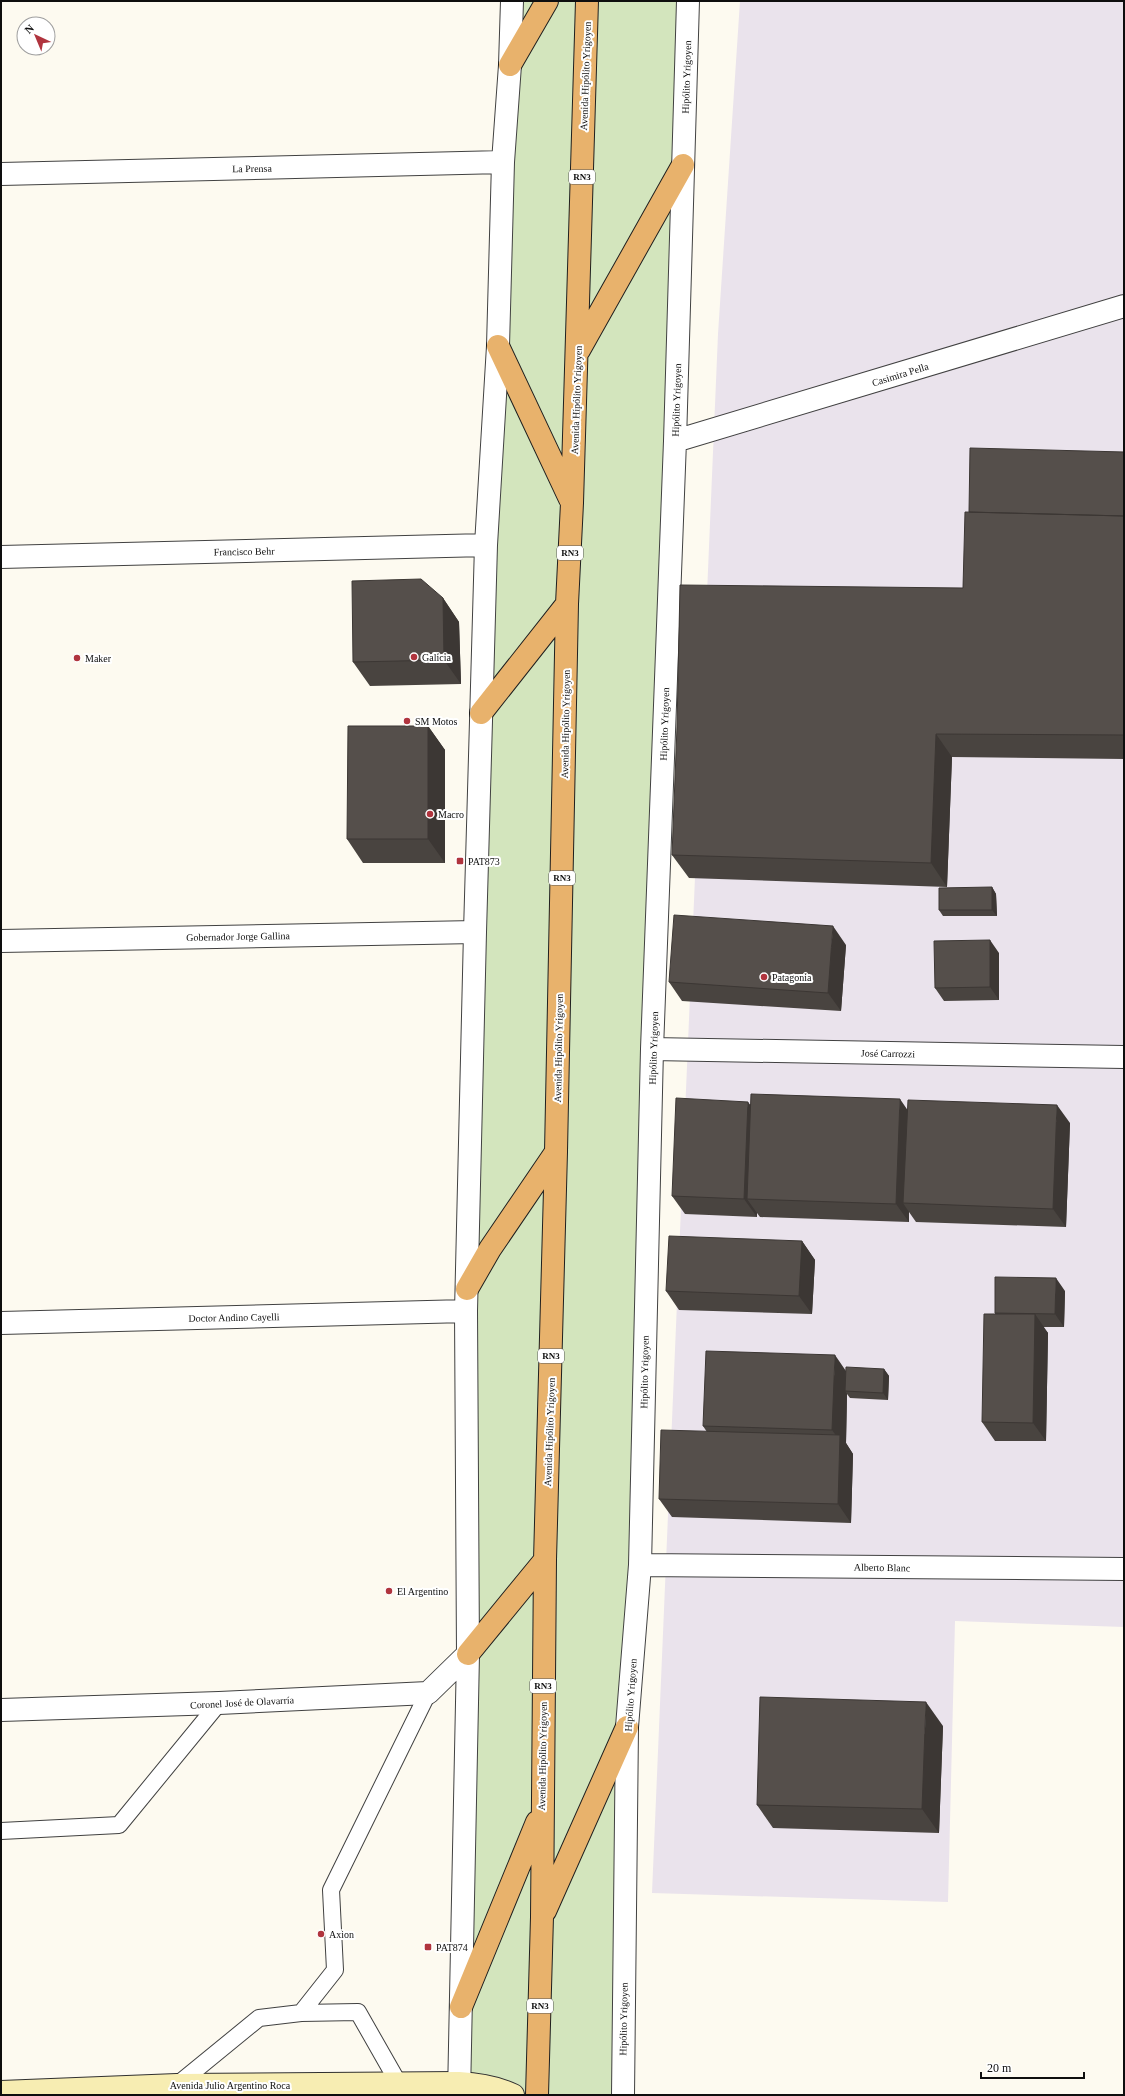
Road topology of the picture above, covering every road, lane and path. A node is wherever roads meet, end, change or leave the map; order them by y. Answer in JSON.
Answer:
{"nodes":[{"id":1,"x":512,"y":1,"type":"edge"},
{"id":2,"x":547,"y":1,"type":"edge"},
{"id":3,"x":587,"y":1,"type":"edge"},
{"id":4,"x":688,"y":1,"type":"edge"},
{"id":5,"x":510,"y":64,"type":"junction"},
{"id":6,"x":503,"y":162,"type":"junction"},
{"id":7,"x":683,"y":165,"type":"junction"},
{"id":8,"x":1,"y":174,"type":"edge"},
{"id":9,"x":1124,"y":306,"type":"edge"},
{"id":10,"x":498,"y":346,"type":"junction"},
{"id":11,"x":577,"y":352,"type":"junction"},
{"id":12,"x":675,"y":441,"type":"junction"},
{"id":13,"x":572,"y":503,"type":"junction"},
{"id":14,"x":486,"y":545,"type":"junction"},
{"id":15,"x":1,"y":557,"type":"edge"},
{"id":16,"x":567,"y":604,"type":"junction"},
{"id":17,"x":481,"y":713,"type":"junction"},
{"id":18,"x":475,"y":932,"type":"junction"},
{"id":19,"x":1,"y":941,"type":"edge"},
{"id":20,"x":652,"y":1049,"type":"junction"},
{"id":21,"x":1124,"y":1057,"type":"edge"},
{"id":22,"x":556,"y":1152,"type":"junction"},
{"id":23,"x":466,"y":1289,"type":"junction"},
{"id":24,"x":466,"y":1311,"type":"junction"},
{"id":25,"x":1,"y":1323,"type":"edge"},
{"id":26,"x":545,"y":1560,"type":"junction"},
{"id":27,"x":640,"y":1565,"type":"junction"},
{"id":28,"x":1124,"y":1569,"type":"edge"},
{"id":29,"x":468,"y":1654,"type":"junction"},
{"id":30,"x":428,"y":1693,"type":"junction"},
{"id":31,"x":220,"y":1703,"type":"junction"},
{"id":32,"x":1,"y":1710,"type":"edge"},
{"id":33,"x":627,"y":1726,"type":"junction"},
{"id":34,"x":542,"y":1811,"type":"junction"},
{"id":35,"x":1,"y":1831,"type":"edge"},
{"id":36,"x":542,"y":1917,"type":"junction"},
{"id":37,"x":461,"y":2007,"type":"junction"},
{"id":38,"x":302,"y":2013,"type":"junction"},
{"id":39,"x":399,"y":2084,"type":"junction"},
{"id":40,"x":177,"y":2085,"type":"junction"},
{"id":41,"x":459,"y":2089,"type":"edge"},
{"id":42,"x":1,"y":2092,"type":"edge"},
{"id":43,"x":513,"y":2095,"type":"edge"},
{"id":44,"x":538,"y":2095,"type":"edge"},
{"id":45,"x":622,"y":2095,"type":"edge"}],
"edges":[{"from":1,"to":5,"type":"street"},
{"from":2,"to":5,"type":"highway"},
{"from":3,"to":11,"type":"highway","name":"Avenida Hipólito Yrigoyen","number":"RN3"},
{"from":4,"to":7,"type":"street","name":"Hipólito Yrigoyen"},
{"from":5,"to":6,"type":"street"},
{"from":6,"to":8,"type":"street","name":"La Prensa"},
{"from":6,"to":10,"type":"street"},
{"from":7,"to":11,"type":"highway"},
{"from":7,"to":12,"type":"street","name":"Hipólito Yrigoyen"},
{"from":9,"to":12,"type":"street","name":"Casimira Pella"},
{"from":10,"to":13,"type":"highway"},
{"from":10,"to":14,"type":"street"},
{"from":11,"to":13,"type":"highway","name":"Avenida Hipólito Yrigoyen","number":"RN3"},
{"from":12,"to":20,"type":"street","name":"Hipólito Yrigoyen"},
{"from":13,"to":16,"type":"highway","name":"Avenida Hipólito Yrigoyen","number":"RN3"},
{"from":14,"to":15,"type":"street","name":"Francisco Behr"},
{"from":14,"to":17,"type":"street"},
{"from":16,"to":17,"type":"highway"},
{"from":16,"to":22,"type":"highway","name":"Avenida Hipólito Yrigoyen","number":"RN3"},
{"from":17,"to":18,"type":"street"},
{"from":18,"to":19,"type":"street","name":"Gobernador Jorge Gallina"},
{"from":18,"to":23,"type":"street"},
{"from":20,"to":21,"type":"street","name":"José Carrozzi"},
{"from":20,"to":27,"type":"street","name":"Hipólito Yrigoyen"},
{"from":22,"to":23,"type":"highway"},
{"from":22,"to":26,"type":"highway","name":"Avenida Hipólito Yrigoyen","number":"RN3"},
{"from":23,"to":24,"type":"street"},
{"from":24,"to":25,"type":"street","name":"Doctor Andino Cayelli"},
{"from":24,"to":29,"type":"street"},
{"from":26,"to":29,"type":"highway"},
{"from":26,"to":34,"type":"highway","name":"Avenida Hipólito Yrigoyen","number":"RN3"},
{"from":27,"to":28,"type":"street","name":"Alberto Blanc"},
{"from":27,"to":33,"type":"street","name":"Hipólito Yrigoyen"},
{"from":29,"to":30,"type":"street"},
{"from":29,"to":37,"type":"street"},
{"from":30,"to":31,"type":"street","name":"Coronel José de Olavarría"},
{"from":30,"to":38,"type":"lane"},
{"from":31,"to":32,"type":"street","name":"Coronel José de Olavarría"},
{"from":31,"to":35,"type":"lane"},
{"from":33,"to":36,"type":"highway"},
{"from":33,"to":45,"type":"street","name":"Hipólito Yrigoyen"},
{"from":34,"to":36,"type":"highway","name":"Avenida Hipólito Yrigoyen","number":"RN3"},
{"from":34,"to":37,"type":"highway"},
{"from":36,"to":44,"type":"highway","name":"Avenida Hipólito Yrigoyen","number":"RN3"},
{"from":37,"to":41,"type":"street"},
{"from":38,"to":39,"type":"lane"},
{"from":38,"to":40,"type":"lane"},
{"from":39,"to":40,"type":"main road","name":"Avenida Julio Argentino Roca"},
{"from":39,"to":41,"type":"main road","name":"Avenida Julio Argentino Roca"},
{"from":40,"to":42,"type":"main road","name":"Avenida Julio Argentino Roca"},
{"from":41,"to":43,"type":"main road","name":"Avenida Julio Argentino Roca"}]}
